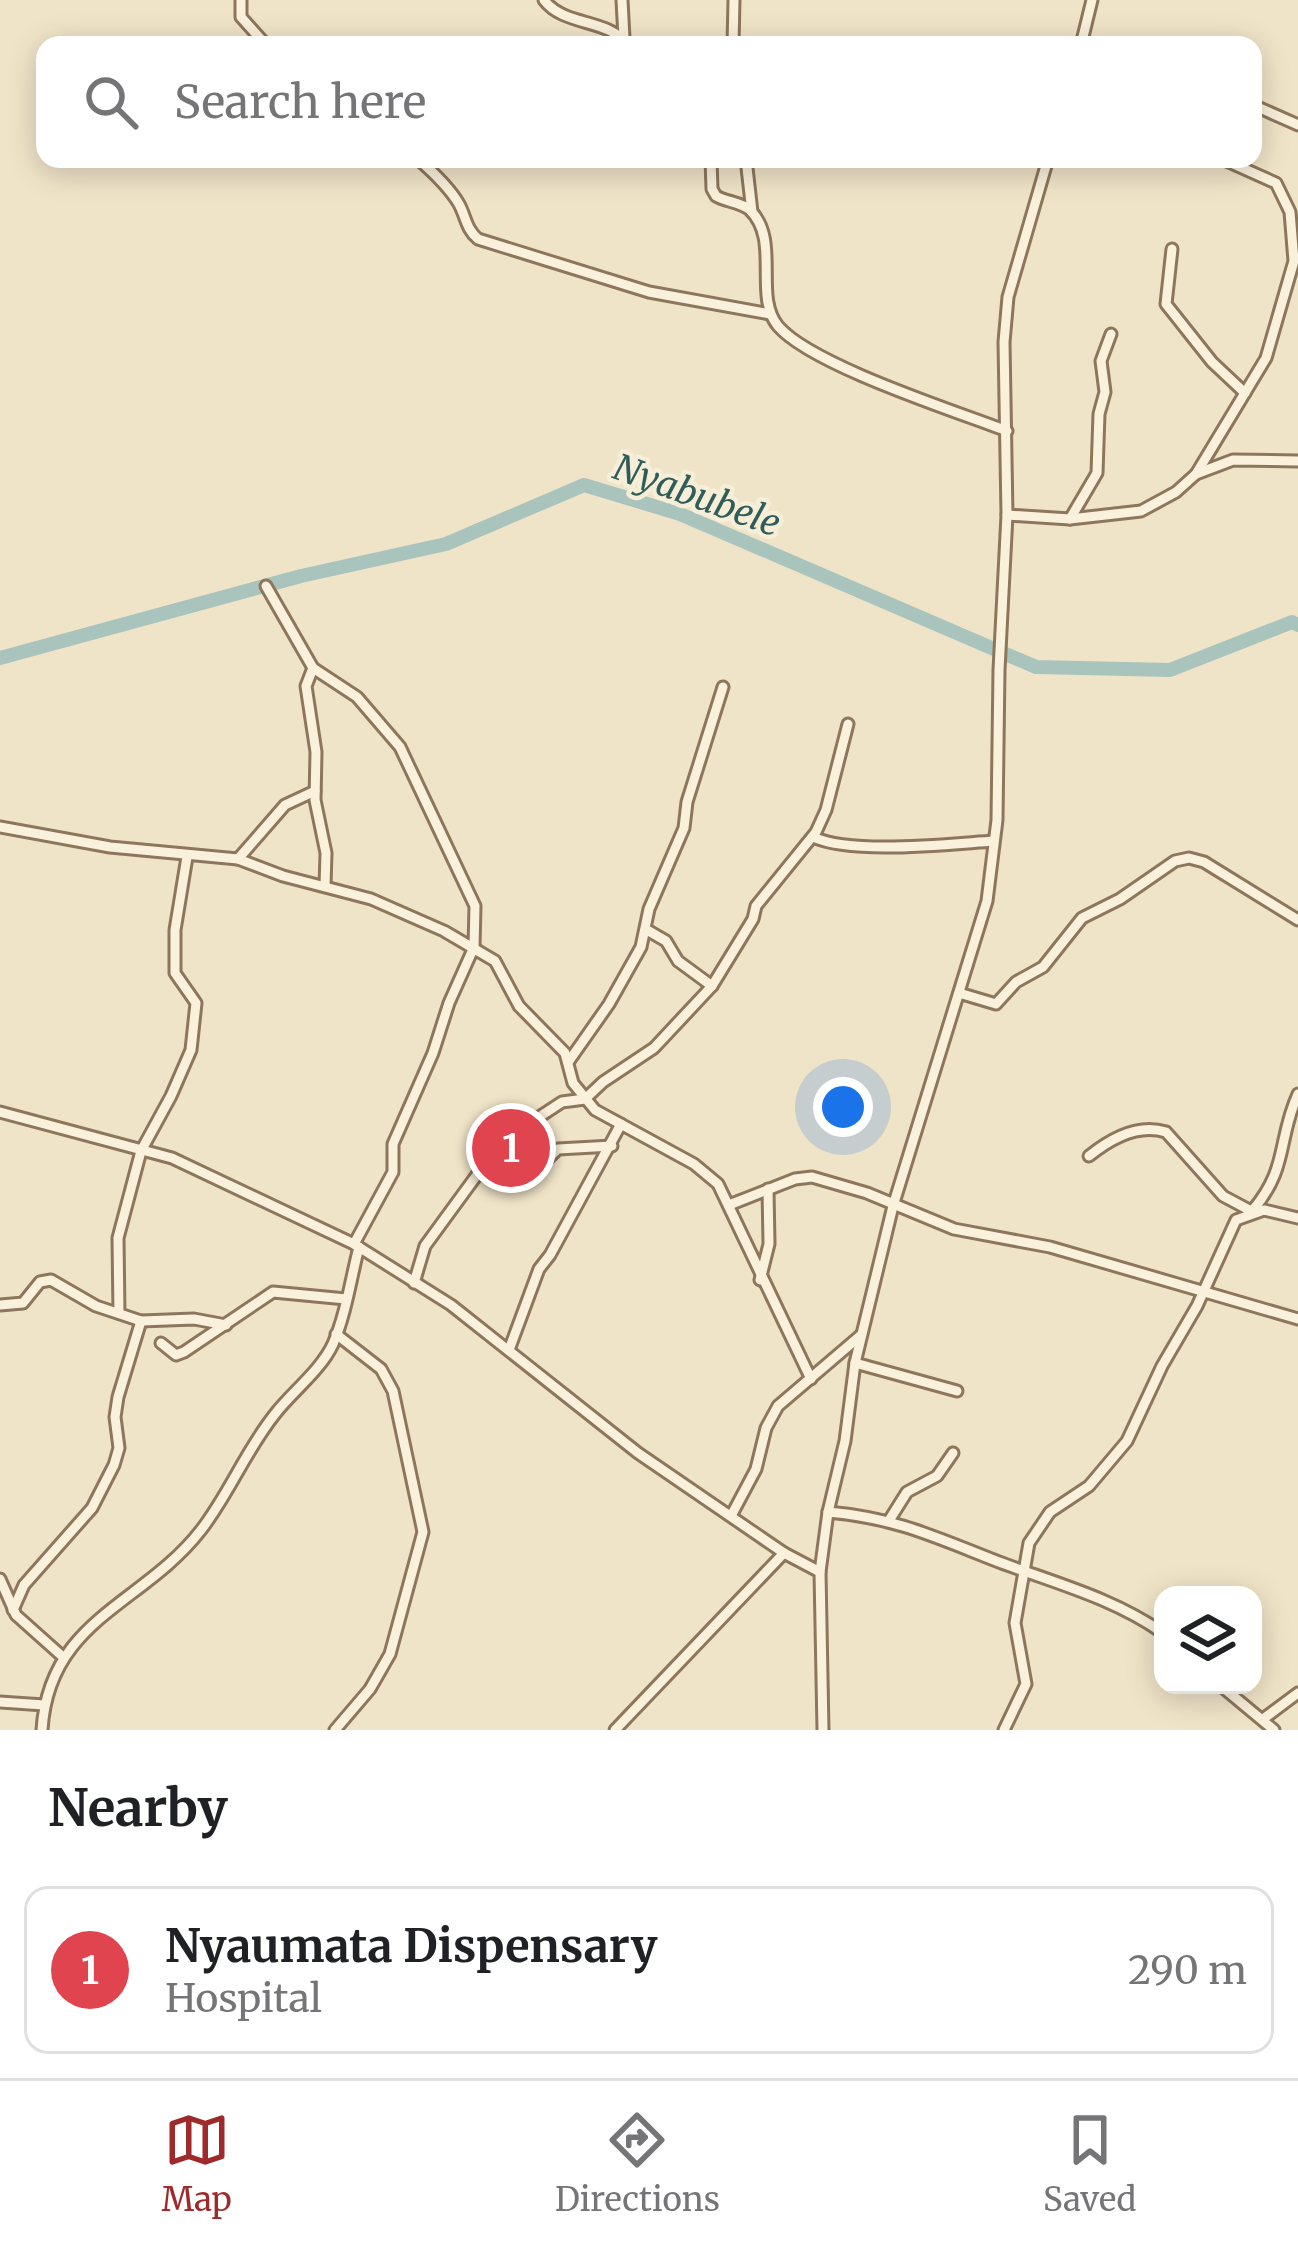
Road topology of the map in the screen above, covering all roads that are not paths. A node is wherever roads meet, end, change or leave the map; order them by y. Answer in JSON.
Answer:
{"nodes":[{"id":1,"x":241,"y":0,"type":"edge"},
{"id":2,"x":544,"y":0,"type":"edge"},
{"id":3,"x":622,"y":0,"type":"edge"},
{"id":4,"x":734,"y":0,"type":"edge"},
{"id":5,"x":1092,"y":0,"type":"edge"},
{"id":6,"x":258,"y":36,"type":"edge"},
{"id":7,"x":613,"y":36,"type":"edge"},
{"id":8,"x":625,"y":36,"type":"edge"},
{"id":9,"x":733,"y":36,"type":"edge"},
{"id":10,"x":1084,"y":36,"type":"edge"},
{"id":11,"x":1262,"y":109,"type":"edge"},
{"id":12,"x":1298,"y":124,"type":"edge"},
{"id":13,"x":427,"y":168,"type":"edge"},
{"id":14,"x":711,"y":168,"type":"edge"},
{"id":15,"x":747,"y":168,"type":"edge"},
{"id":16,"x":1045,"y":168,"type":"edge"},
{"id":17,"x":1241,"y":168,"type":"edge"},
{"id":18,"x":752,"y":212,"type":"junction"},
{"id":19,"x":1172,"y":249,"type":"dead end"},
{"id":20,"x":770,"y":314,"type":"junction"},
{"id":21,"x":1111,"y":334,"type":"dead end"},
{"id":22,"x":1245,"y":392,"type":"junction"},
{"id":23,"x":1007,"y":431,"type":"junction"},
{"id":24,"x":1298,"y":461,"type":"edge"},
{"id":25,"x":1196,"y":474,"type":"junction"},
{"id":26,"x":1007,"y":515,"type":"junction"},
{"id":27,"x":1070,"y":519,"type":"junction"},
{"id":28,"x":266,"y":586,"type":"dead end"},
{"id":29,"x":313,"y":668,"type":"junction"},
{"id":30,"x":723,"y":687,"type":"dead end"},
{"id":31,"x":848,"y":724,"type":"dead end"},
{"id":32,"x":315,"y":791,"type":"junction"},
{"id":33,"x":0,"y":827,"type":"edge"},
{"id":34,"x":813,"y":837,"type":"junction"},
{"id":35,"x":994,"y":842,"type":"junction"},
{"id":36,"x":188,"y":856,"type":"junction"},
{"id":37,"x":238,"y":859,"type":"junction"},
{"id":38,"x":326,"y":886,"type":"junction"},
{"id":39,"x":1298,"y":920,"type":"edge"},
{"id":40,"x":647,"y":930,"type":"junction"},
{"id":41,"x":474,"y":947,"type":"junction"},
{"id":42,"x":712,"y":986,"type":"junction"},
{"id":43,"x":959,"y":993,"type":"junction"},
{"id":44,"x":569,"y":1061,"type":"junction"},
{"id":45,"x":1298,"y":1094,"type":"edge"},
{"id":46,"x":585,"y":1099,"type":"junction"},
{"id":47,"x":0,"y":1112,"type":"edge"},
{"id":48,"x":621,"y":1124,"type":"junction"},
{"id":49,"x":612,"y":1146,"type":"junction"},
{"id":50,"x":141,"y":1151,"type":"junction"},
{"id":51,"x":1089,"y":1156,"type":"dead end"},
{"id":52,"x":478,"y":1175,"type":"junction"},
{"id":53,"x":768,"y":1189,"type":"junction"},
{"id":54,"x":729,"y":1205,"type":"junction"},
{"id":55,"x":893,"y":1206,"type":"junction"},
{"id":56,"x":1252,"y":1212,"type":"junction"},
{"id":57,"x":1298,"y":1218,"type":"edge"},
{"id":58,"x":356,"y":1245,"type":"junction"},
{"id":59,"x":760,"y":1280,"type":"junction"},
{"id":60,"x":414,"y":1282,"type":"junction"},
{"id":61,"x":1204,"y":1289,"type":"junction"},
{"id":62,"x":346,"y":1299,"type":"junction"},
{"id":63,"x":0,"y":1305,"type":"edge"},
{"id":64,"x":118,"y":1313,"type":"junction"},
{"id":65,"x":1298,"y":1319,"type":"edge"},
{"id":66,"x":141,"y":1321,"type":"junction"},
{"id":67,"x":226,"y":1325,"type":"junction"},
{"id":68,"x":862,"y":1333,"type":"junction"},
{"id":69,"x":336,"y":1334,"type":"junction"},
{"id":70,"x":161,"y":1342,"type":"dead end"},
{"id":71,"x":509,"y":1350,"type":"junction"},
{"id":72,"x":855,"y":1364,"type":"junction"},
{"id":73,"x":811,"y":1379,"type":"junction"},
{"id":74,"x":957,"y":1391,"type":"dead end"},
{"id":75,"x":953,"y":1453,"type":"dead end"},
{"id":76,"x":828,"y":1512,"type":"junction"},
{"id":77,"x":731,"y":1516,"type":"junction"},
{"id":78,"x":890,"y":1520,"type":"junction"},
{"id":79,"x":784,"y":1553,"type":"junction"},
{"id":80,"x":1025,"y":1569,"type":"junction"},
{"id":81,"x":820,"y":1572,"type":"junction"},
{"id":82,"x":0,"y":1579,"type":"edge"},
{"id":83,"x":13,"y":1610,"type":"junction"},
{"id":84,"x":1154,"y":1627,"type":"edge"},
{"id":85,"x":63,"y":1657,"type":"junction"},
{"id":86,"x":1298,"y":1693,"type":"edge"},
{"id":87,"x":1231,"y":1694,"type":"edge"},
{"id":88,"x":0,"y":1702,"type":"edge"},
{"id":89,"x":44,"y":1705,"type":"junction"},
{"id":90,"x":1262,"y":1719,"type":"junction"},
{"id":91,"x":42,"y":1730,"type":"edge"},
{"id":92,"x":335,"y":1730,"type":"edge"},
{"id":93,"x":615,"y":1730,"type":"edge"},
{"id":94,"x":823,"y":1730,"type":"edge"},
{"id":95,"x":1004,"y":1730,"type":"edge"},
{"id":96,"x":1274,"y":1730,"type":"edge"}],
"edges":[{"from":1,"to":6,"type":"street"},
{"from":2,"to":7,"type":"street"},
{"from":3,"to":8,"type":"street"},
{"from":4,"to":9,"type":"street"},
{"from":5,"to":10,"type":"street"},
{"from":11,"to":12,"type":"street"},
{"from":13,"to":20,"type":"street"},
{"from":14,"to":18,"type":"street"},
{"from":15,"to":18,"type":"street"},
{"from":16,"to":23,"type":"street"},
{"from":17,"to":22,"type":"street"},
{"from":18,"to":20,"type":"street"},
{"from":19,"to":22,"type":"street"},
{"from":20,"to":23,"type":"street"},
{"from":21,"to":27,"type":"street"},
{"from":22,"to":25,"type":"street"},
{"from":23,"to":26,"type":"street"},
{"from":24,"to":25,"type":"street"},
{"from":25,"to":27,"type":"street"},
{"from":26,"to":27,"type":"street"},
{"from":26,"to":35,"type":"street"},
{"from":28,"to":29,"type":"street"},
{"from":29,"to":32,"type":"street"},
{"from":29,"to":41,"type":"street"},
{"from":30,"to":40,"type":"street"},
{"from":31,"to":34,"type":"street"},
{"from":32,"to":37,"type":"street"},
{"from":32,"to":38,"type":"street"},
{"from":33,"to":36,"type":"street"},
{"from":34,"to":35,"type":"street"},
{"from":34,"to":42,"type":"street"},
{"from":35,"to":43,"type":"street"},
{"from":36,"to":37,"type":"street"},
{"from":36,"to":50,"type":"street"},
{"from":37,"to":38,"type":"street"},
{"from":38,"to":41,"type":"street"},
{"from":39,"to":43,"type":"street"},
{"from":40,"to":42,"type":"street"},
{"from":40,"to":44,"type":"street"},
{"from":41,"to":44,"type":"street"},
{"from":41,"to":58,"type":"street"},
{"from":42,"to":46,"type":"street"},
{"from":43,"to":55,"type":"street"},
{"from":44,"to":46,"type":"street"},
{"from":45,"to":56,"type":"street"},
{"from":46,"to":48,"type":"street"},
{"from":46,"to":52,"type":"street"},
{"from":47,"to":50,"type":"street"},
{"from":48,"to":49,"type":"street"},
{"from":48,"to":54,"type":"street"},
{"from":49,"to":52,"type":"street"},
{"from":49,"to":71,"type":"street"},
{"from":50,"to":58,"type":"street"},
{"from":50,"to":64,"type":"street"},
{"from":51,"to":56,"type":"street"},
{"from":52,"to":60,"type":"street"},
{"from":53,"to":54,"type":"street"},
{"from":53,"to":55,"type":"street"},
{"from":53,"to":59,"type":"street"},
{"from":54,"to":59,"type":"street"},
{"from":55,"to":61,"type":"street"},
{"from":55,"to":68,"type":"street"},
{"from":56,"to":57,"type":"street"},
{"from":56,"to":61,"type":"street"},
{"from":58,"to":60,"type":"street"},
{"from":58,"to":62,"type":"street"},
{"from":59,"to":73,"type":"street"},
{"from":60,"to":71,"type":"street"},
{"from":61,"to":65,"type":"street"},
{"from":61,"to":80,"type":"street"},
{"from":62,"to":67,"type":"street"},
{"from":62,"to":69,"type":"street"},
{"from":63,"to":64,"type":"street"},
{"from":64,"to":66,"type":"street"},
{"from":66,"to":67,"type":"street"},
{"from":66,"to":83,"type":"street"},
{"from":67,"to":70,"type":"street"},
{"from":68,"to":72,"type":"street"},
{"from":68,"to":73,"type":"street"},
{"from":69,"to":85,"type":"street"},
{"from":69,"to":92,"type":"street"},
{"from":71,"to":77,"type":"street"},
{"from":72,"to":74,"type":"street"},
{"from":72,"to":76,"type":"street"},
{"from":73,"to":77,"type":"street"},
{"from":75,"to":78,"type":"street"},
{"from":76,"to":78,"type":"street"},
{"from":76,"to":81,"type":"street"},
{"from":77,"to":79,"type":"street"},
{"from":78,"to":80,"type":"street"},
{"from":79,"to":81,"type":"street"},
{"from":79,"to":93,"type":"street"},
{"from":80,"to":84,"type":"street"},
{"from":80,"to":95,"type":"street"},
{"from":81,"to":94,"type":"street"},
{"from":82,"to":83,"type":"street"},
{"from":83,"to":85,"type":"street"},
{"from":85,"to":89,"type":"street"},
{"from":86,"to":90,"type":"street"},
{"from":87,"to":90,"type":"street"},
{"from":88,"to":89,"type":"street"},
{"from":89,"to":91,"type":"street"},
{"from":90,"to":96,"type":"street"}]}
